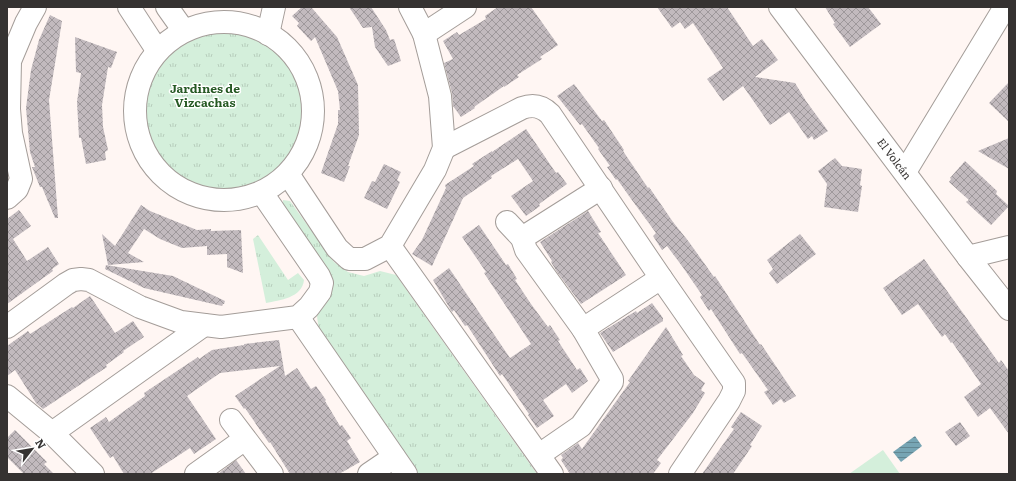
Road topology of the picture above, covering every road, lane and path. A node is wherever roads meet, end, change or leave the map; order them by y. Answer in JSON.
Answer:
{"nodes":[{"id":1,"x":35,"y":7,"type":"edge"},
{"id":2,"x":129,"y":7,"type":"edge"},
{"id":3,"x":167,"y":7,"type":"edge"},
{"id":4,"x":274,"y":7,"type":"edge"},
{"id":5,"x":410,"y":7,"type":"edge"},
{"id":6,"x":465,"y":7,"type":"edge"},
{"id":7,"x":780,"y":7,"type":"edge"},
{"id":8,"x":1005,"y":7,"type":"edge"},
{"id":9,"x":243,"y":15,"type":"edge"},
{"id":10,"x":184,"y":31,"type":"junction"},
{"id":11,"x":268,"y":34,"type":"junction"},
{"id":12,"x":424,"y":34,"type":"junction"},
{"id":13,"x":157,"y":50,"type":"junction"},
{"id":14,"x":8,"y":62,"type":"edge"},
{"id":15,"x":444,"y":148,"type":"junction"},
{"id":16,"x":905,"y":172,"type":"junction"},
{"id":17,"x":288,"y":174,"type":"junction"},
{"id":18,"x":601,"y":188,"type":"junction"},
{"id":19,"x":262,"y":193,"type":"junction"},
{"id":20,"x":7,"y":198,"type":"edge"},
{"id":21,"x":507,"y":222,"type":"dead end"},
{"id":22,"x":522,"y":238,"type":"junction"},
{"id":23,"x":390,"y":246,"type":"junction"},
{"id":24,"x":1009,"y":247,"type":"edge"},
{"id":25,"x":968,"y":258,"type":"junction"},
{"id":26,"x":661,"y":278,"type":"junction"},
{"id":27,"x":1009,"y":309,"type":"edge"},
{"id":28,"x":298,"y":316,"type":"junction"},
{"id":29,"x":204,"y":325,"type":"junction"},
{"id":30,"x":7,"y":327,"type":"edge"},
{"id":31,"x":583,"y":329,"type":"junction"},
{"id":32,"x":7,"y":396,"type":"edge"},
{"id":33,"x":230,"y":420,"type":"dead end"},
{"id":34,"x":52,"y":433,"type":"junction"},
{"id":35,"x":244,"y":439,"type":"junction"},
{"id":36,"x":539,"y":455,"type":"junction"},
{"id":37,"x":400,"y":465,"type":"edge"},
{"id":38,"x":93,"y":474,"type":"edge"},
{"id":39,"x":196,"y":474,"type":"edge"},
{"id":40,"x":272,"y":474,"type":"edge"},
{"id":41,"x":369,"y":474,"type":"edge"},
{"id":42,"x":552,"y":474,"type":"edge"},
{"id":43,"x":680,"y":474,"type":"edge"}],
"edges":[{"from":1,"to":14,"type":"street"},
{"from":2,"to":13,"type":"street"},
{"from":3,"to":10,"type":"street"},
{"from":4,"to":11,"type":"street"},
{"from":5,"to":12,"type":"street"},
{"from":6,"to":12,"type":"street"},
{"from":7,"to":16,"type":"street","name":"El Volcán"},
{"from":8,"to":16,"type":"street"},
{"from":9,"to":10,"type":"street"},
{"from":9,"to":11,"type":"street"},
{"from":10,"to":13,"type":"street"},
{"from":11,"to":17,"type":"street"},
{"from":12,"to":15,"type":"street"},
{"from":13,"to":19,"type":"street"},
{"from":14,"to":20,"type":"street"},
{"from":15,"to":18,"type":"street"},
{"from":15,"to":23,"type":"street"},
{"from":16,"to":25,"type":"street","name":"El Volcán"},
{"from":17,"to":19,"type":"street"},
{"from":17,"to":23,"type":"street"},
{"from":18,"to":22,"type":"street"},
{"from":18,"to":26,"type":"street"},
{"from":19,"to":28,"type":"street"},
{"from":21,"to":22,"type":"street"},
{"from":22,"to":31,"type":"street"},
{"from":23,"to":36,"type":"street"},
{"from":24,"to":25,"type":"street"},
{"from":25,"to":27,"type":"street","name":"El Volcán"},
{"from":26,"to":31,"type":"street"},
{"from":26,"to":43,"type":"street"},
{"from":28,"to":29,"type":"street"},
{"from":28,"to":37,"type":"street"},
{"from":29,"to":30,"type":"street"},
{"from":29,"to":34,"type":"street"},
{"from":31,"to":36,"type":"street"},
{"from":32,"to":34,"type":"street"},
{"from":33,"to":35,"type":"street"},
{"from":34,"to":38,"type":"street"},
{"from":35,"to":39,"type":"street"},
{"from":35,"to":40,"type":"street"},
{"from":36,"to":42,"type":"street"},
{"from":37,"to":41,"type":"street"}]}
